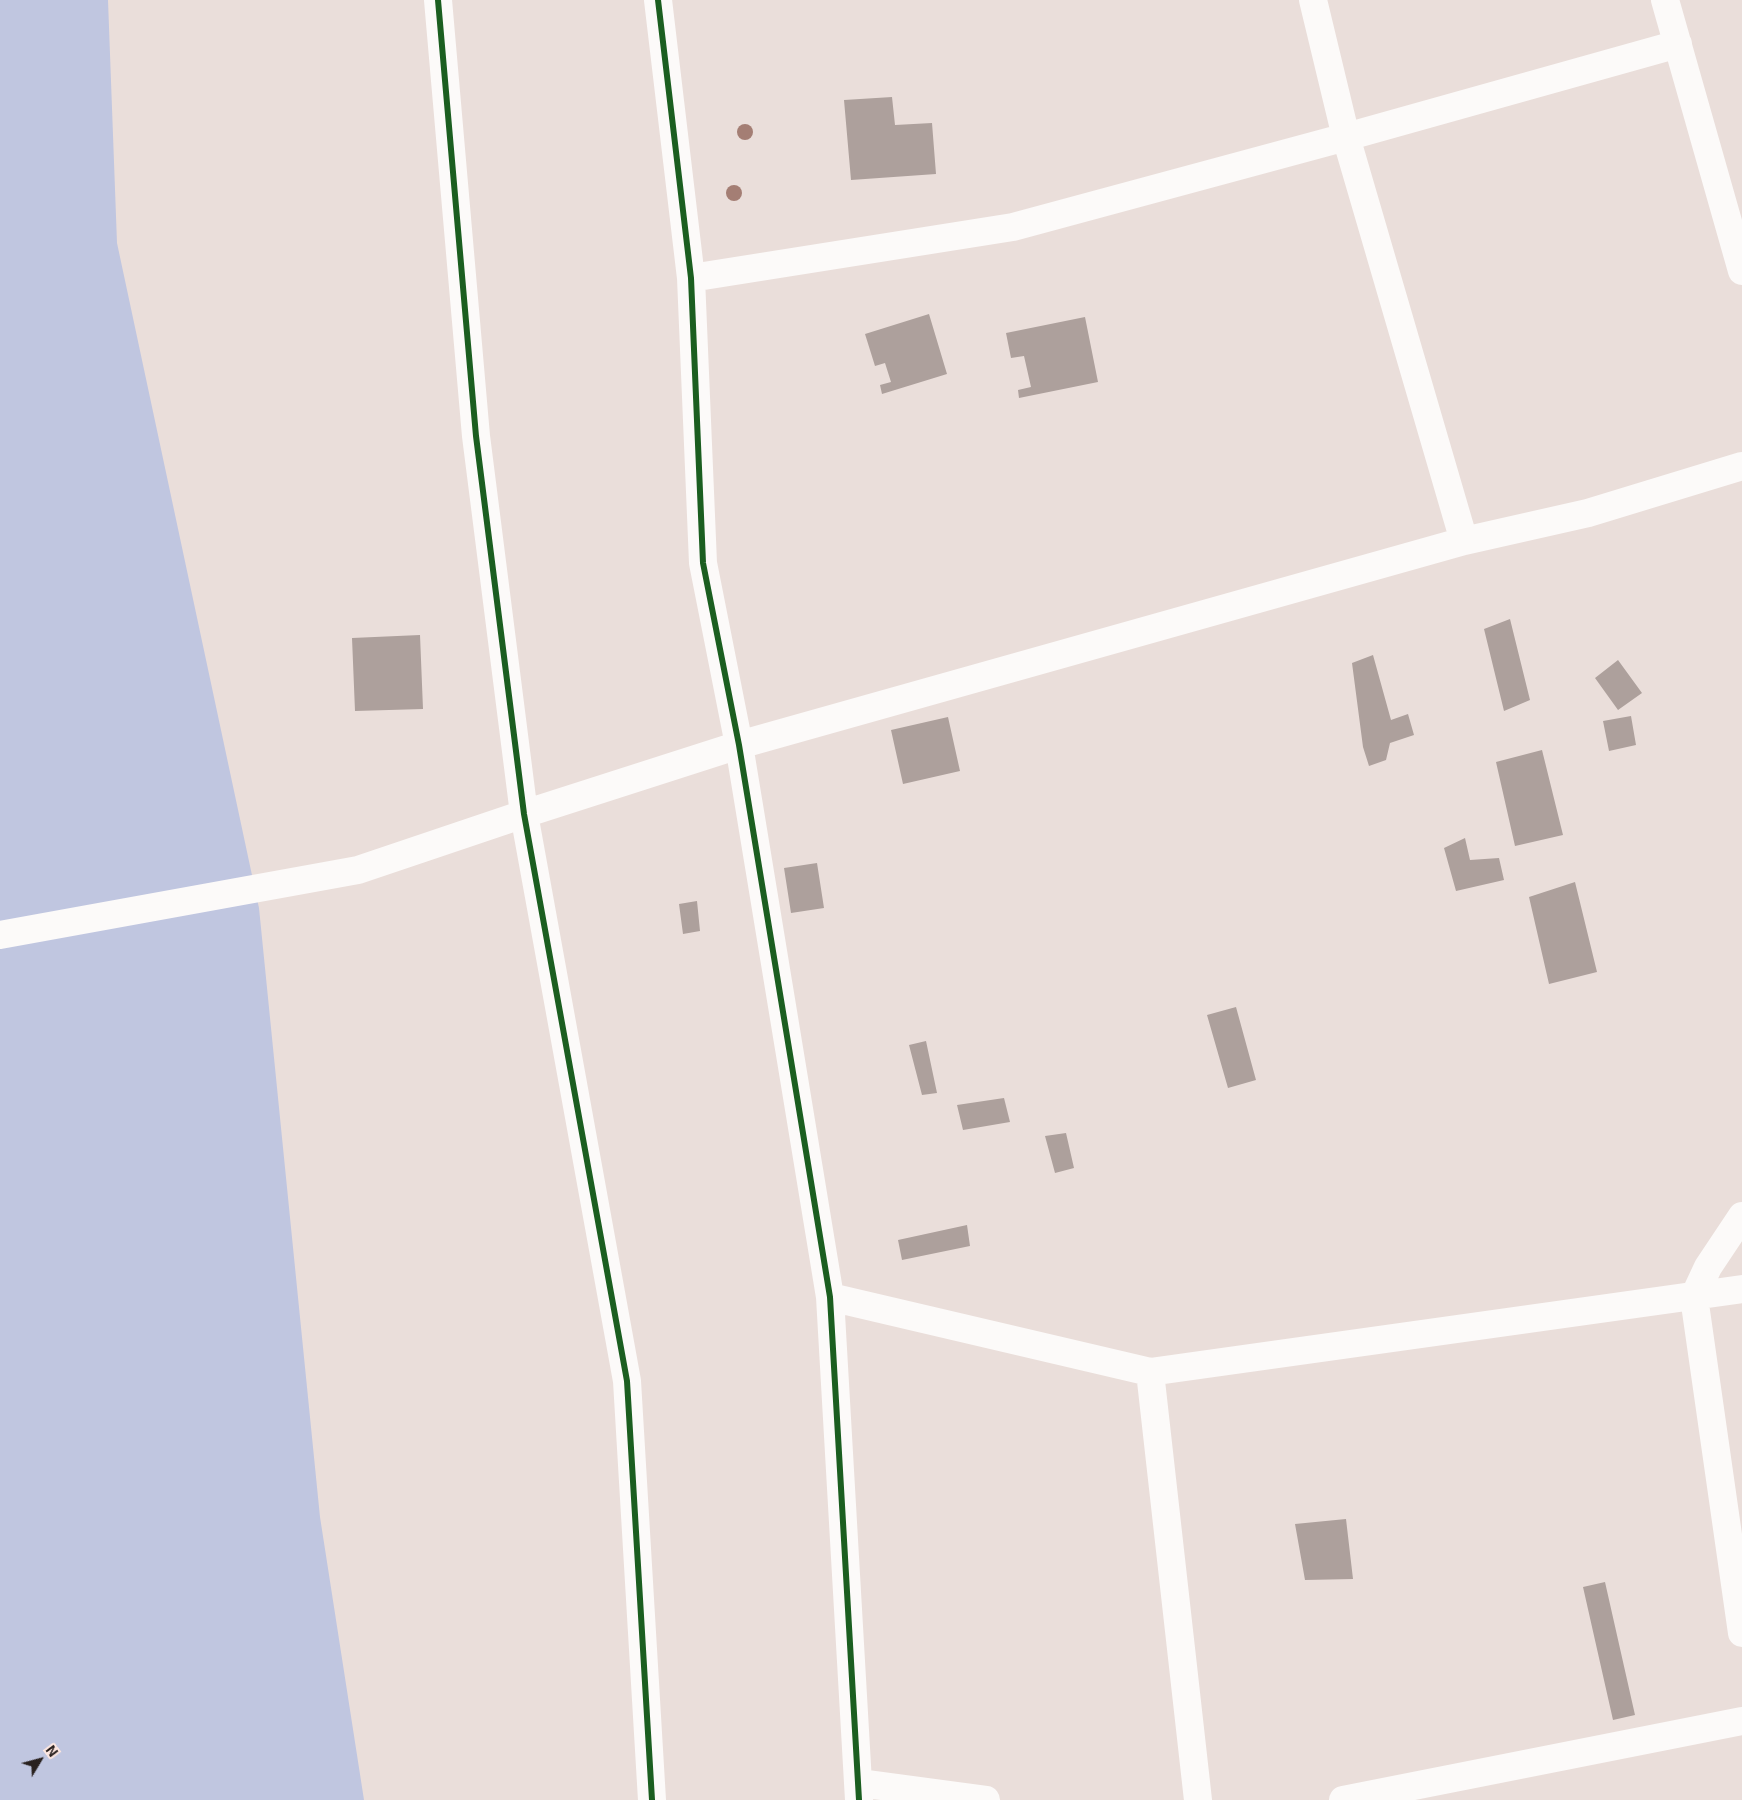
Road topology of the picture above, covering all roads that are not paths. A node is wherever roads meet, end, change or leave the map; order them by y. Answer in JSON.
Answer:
{"nodes":[{"id":1,"x":438,"y":0,"type":"edge"},
{"id":2,"x":658,"y":0,"type":"edge"},
{"id":3,"x":1313,"y":0,"type":"edge"},
{"id":4,"x":1665,"y":0,"type":"edge"},
{"id":5,"x":1678,"y":44,"type":"junction"},
{"id":6,"x":1346,"y":137,"type":"junction"},
{"id":7,"x":1742,"y":271,"type":"edge"},
{"id":8,"x":691,"y":278,"type":"junction"},
{"id":9,"x":1742,"y":466,"type":"edge"},
{"id":10,"x":1464,"y":541,"type":"junction"},
{"id":11,"x":739,"y":745,"type":"junction"},
{"id":12,"x":524,"y":814,"type":"junction"},
{"id":13,"x":0,"y":935,"type":"edge"},
{"id":14,"x":1742,"y":1216,"type":"edge"},
{"id":15,"x":1742,"y":1289,"type":"edge"},
{"id":16,"x":1694,"y":1296,"type":"junction"},
{"id":17,"x":830,"y":1297,"type":"junction"},
{"id":18,"x":1150,"y":1372,"type":"junction"},
{"id":19,"x":1742,"y":1633,"type":"edge"},
{"id":20,"x":1742,"y":1721,"type":"edge"},
{"id":21,"x":859,"y":1792,"type":"edge"},
{"id":22,"x":652,"y":1800,"type":"edge"},
{"id":23,"x":986,"y":1800,"type":"edge"},
{"id":24,"x":1198,"y":1800,"type":"edge"},
{"id":25,"x":1343,"y":1800,"type":"edge"}],
"edges":[{"from":1,"to":12,"type":"street"},
{"from":2,"to":8,"type":"street"},
{"from":3,"to":6,"type":"street"},
{"from":4,"to":5,"type":"street"},
{"from":5,"to":6,"type":"street"},
{"from":5,"to":7,"type":"street"},
{"from":6,"to":8,"type":"street"},
{"from":6,"to":10,"type":"street"},
{"from":8,"to":11,"type":"street"},
{"from":9,"to":10,"type":"street"},
{"from":10,"to":11,"type":"street"},
{"from":11,"to":12,"type":"street"},
{"from":11,"to":17,"type":"street"},
{"from":12,"to":13,"type":"street"},
{"from":12,"to":22,"type":"street"},
{"from":14,"to":16,"type":"street"},
{"from":15,"to":16,"type":"street"},
{"from":16,"to":18,"type":"street"},
{"from":16,"to":19,"type":"street"},
{"from":17,"to":18,"type":"street"},
{"from":17,"to":21,"type":"street"},
{"from":18,"to":24,"type":"street"},
{"from":20,"to":25,"type":"street"},
{"from":21,"to":23,"type":"street"}]}
